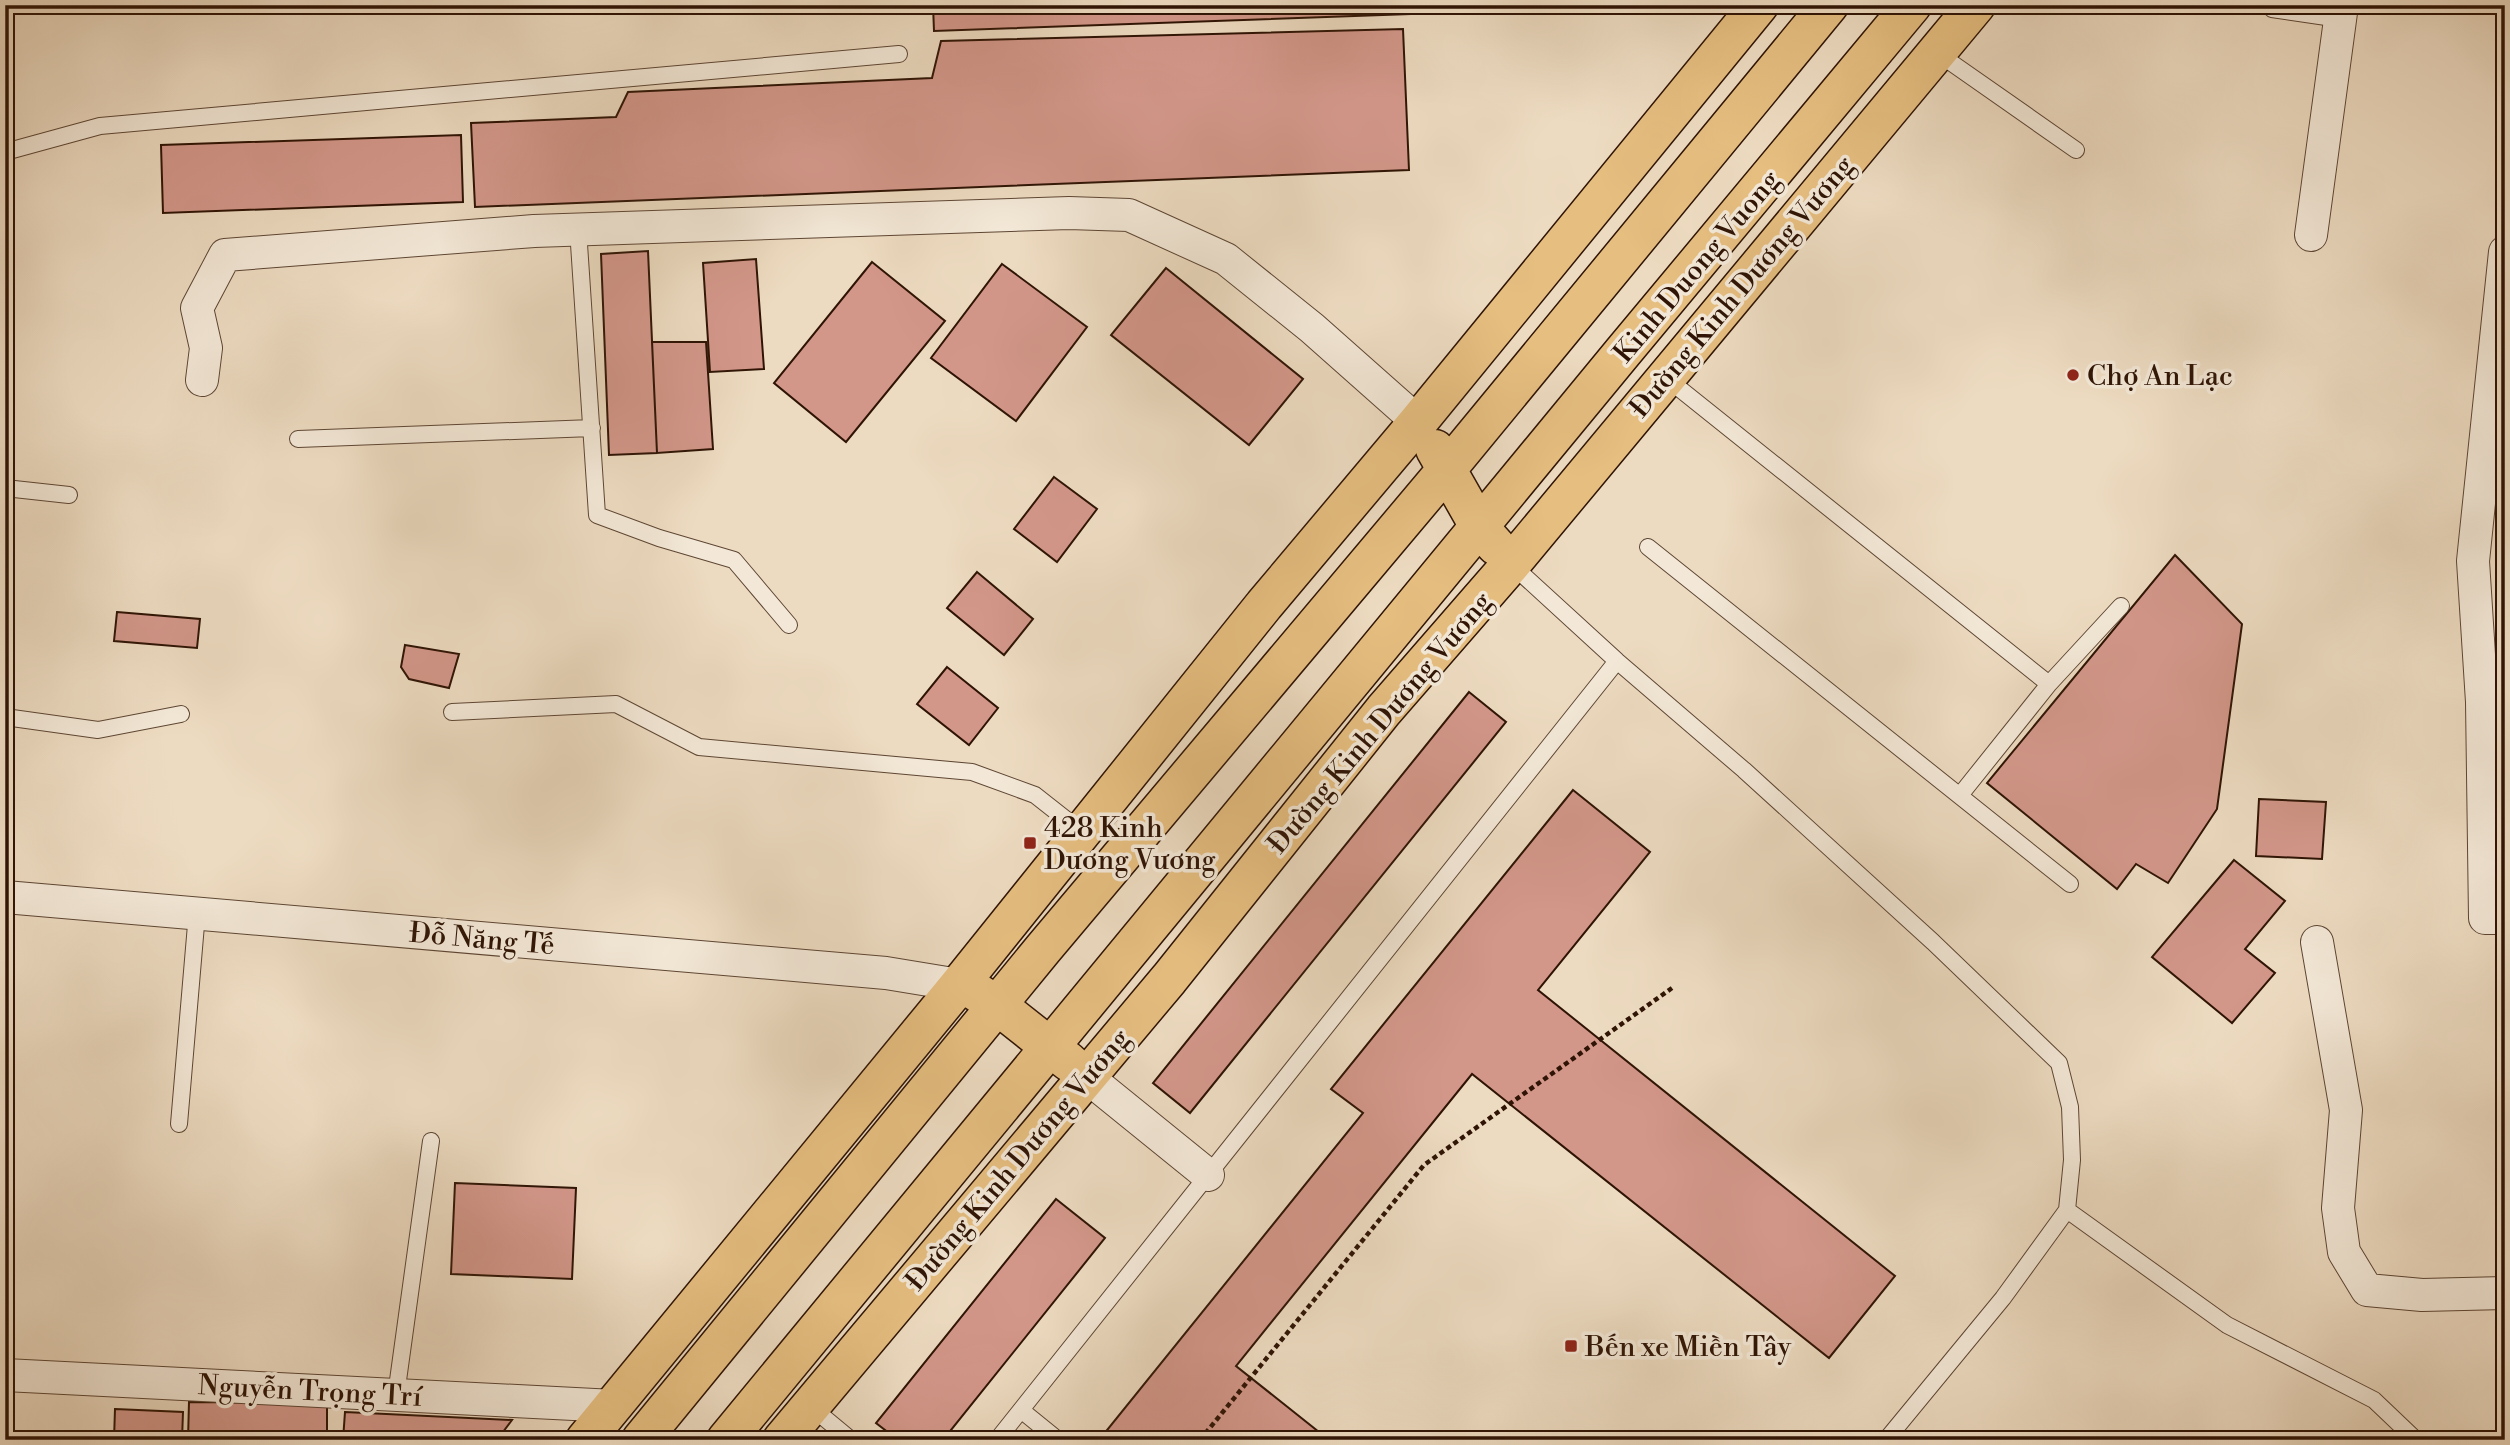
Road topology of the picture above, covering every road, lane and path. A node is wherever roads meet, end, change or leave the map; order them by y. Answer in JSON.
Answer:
{"nodes":[{"id":1,"x":1759,"y":5,"type":"edge"},
{"id":2,"x":1829,"y":5,"type":"edge"},
{"id":3,"x":1976,"y":5,"type":"edge"},
{"id":4,"x":2272,"y":9,"type":"dead end"},
{"id":5,"x":2341,"y":12,"type":"edge"},
{"id":6,"x":1903,"y":16,"type":"edge"},
{"id":7,"x":1936,"y":52,"type":"junction"},
{"id":8,"x":899,"y":54,"type":"dead end"},
{"id":9,"x":2076,"y":150,"type":"dead end"},
{"id":10,"x":5,"y":152,"type":"edge"},
{"id":11,"x":578,"y":229,"type":"junction"},
{"id":12,"x":2311,"y":235,"type":"dead end"},
{"id":13,"x":2505,"y":252,"type":"edge"},
{"id":14,"x":2499,"y":366,"type":"edge"},
{"id":15,"x":1665,"y":377,"type":"junction"},
{"id":16,"x":202,"y":380,"type":"dead end"},
{"id":17,"x":1418,"y":422,"type":"junction"},
{"id":18,"x":592,"y":428,"type":"junction"},
{"id":19,"x":298,"y":439,"type":"dead end"},
{"id":20,"x":1447,"y":469,"type":"junction"},
{"id":21,"x":5,"y":488,"type":"edge"},
{"id":22,"x":69,"y":495,"type":"dead end"},
{"id":23,"x":1480,"y":528,"type":"junction"},
{"id":24,"x":1647,"y":547,"type":"dead end"},
{"id":25,"x":1511,"y":564,"type":"junction"},
{"id":26,"x":2121,"y":606,"type":"dead end"},
{"id":27,"x":789,"y":625,"type":"dead end"},
{"id":28,"x":1616,"y":660,"type":"junction"},
{"id":29,"x":2049,"y":684,"type":"junction"},
{"id":30,"x":452,"y":712,"type":"dead end"},
{"id":31,"x":181,"y":714,"type":"dead end"},
{"id":32,"x":5,"y":717,"type":"edge"},
{"id":33,"x":1961,"y":794,"type":"junction"},
{"id":34,"x":1082,"y":832,"type":"junction"},
{"id":35,"x":2070,"y":884,"type":"dead end"},
{"id":36,"x":5,"y":897,"type":"edge"},
{"id":37,"x":197,"y":914,"type":"junction"},
{"id":38,"x":2505,"y":918,"type":"edge"},
{"id":39,"x":2317,"y":942,"type":"dead end"},
{"id":40,"x":959,"y":985,"type":"junction"},
{"id":41,"x":1672,"y":988,"type":"dead end"},
{"id":42,"x":997,"y":1005,"type":"junction"},
{"id":43,"x":1049,"y":1046,"type":"junction"},
{"id":44,"x":1087,"y":1077,"type":"junction"},
{"id":45,"x":179,"y":1124,"type":"dead end"},
{"id":46,"x":431,"y":1142,"type":"dead end"},
{"id":47,"x":1208,"y":1175,"type":"junction"},
{"id":48,"x":2067,"y":1210,"type":"junction"},
{"id":49,"x":2505,"y":1293,"type":"edge"},
{"id":50,"x":5,"y":1375,"type":"edge"},
{"id":51,"x":776,"y":1379,"type":"junction"},
{"id":52,"x":396,"y":1395,"type":"junction"},
{"id":53,"x":614,"y":1406,"type":"junction"},
{"id":54,"x":810,"y":1406,"type":"junction"},
{"id":55,"x":1021,"y":1410,"type":"junction"},
{"id":56,"x":666,"y":1411,"type":"junction"},
{"id":57,"x":585,"y":1440,"type":"edge"},
{"id":58,"x":641,"y":1440,"type":"edge"},
{"id":59,"x":726,"y":1440,"type":"edge"},
{"id":60,"x":782,"y":1440,"type":"edge"},
{"id":61,"x":851,"y":1440,"type":"edge"},
{"id":62,"x":997,"y":1440,"type":"edge"},
{"id":63,"x":1058,"y":1440,"type":"edge"},
{"id":64,"x":1200,"y":1440,"type":"edge"},
{"id":65,"x":1886,"y":1440,"type":"edge"},
{"id":66,"x":2416,"y":1440,"type":"edge"}],
"edges":[{"from":1,"to":17,"type":"main road"},
{"from":2,"to":20,"type":"main road"},
{"from":3,"to":7,"type":"main road","name":"Đường Kinh Dương Vương"},
{"from":4,"to":5,"type":"lane"},
{"from":5,"to":12,"type":"street"},
{"from":6,"to":7,"type":"main road"},
{"from":6,"to":23,"type":"main road","name":"Kinh Duong Vuong"},
{"from":7,"to":9,"type":"lane"},
{"from":7,"to":15,"type":"main road","name":"Đường Kinh Dương Vương"},
{"from":8,"to":10,"type":"lane"},
{"from":11,"to":16,"type":"street"},
{"from":11,"to":17,"type":"street"},
{"from":11,"to":18,"type":"lane"},
{"from":13,"to":14,"type":"street"},
{"from":14,"to":38,"type":"street"},
{"from":15,"to":25,"type":"main road","name":"Đường Kinh Dương Vương"},
{"from":15,"to":29,"type":"lane"},
{"from":17,"to":20,"type":"main road"},
{"from":17,"to":34,"type":"main road"},
{"from":18,"to":19,"type":"lane"},
{"from":18,"to":27,"type":"lane"},
{"from":20,"to":23,"type":"main road"},
{"from":20,"to":42,"type":"main road"},
{"from":21,"to":22,"type":"lane"},
{"from":23,"to":25,"type":"main road"},
{"from":23,"to":43,"type":"main road","name":"Đường Kinh Dương Vương"},
{"from":24,"to":33,"type":"lane"},
{"from":25,"to":28,"type":"lane"},
{"from":25,"to":44,"type":"main road","name":"Đường Kinh Dương Vương"},
{"from":26,"to":29,"type":"lane"},
{"from":28,"to":47,"type":"lane"},
{"from":28,"to":48,"type":"lane"},
{"from":29,"to":33,"type":"lane"},
{"from":30,"to":34,"type":"lane"},
{"from":31,"to":32,"type":"lane"},
{"from":33,"to":35,"type":"lane"},
{"from":34,"to":40,"type":"main road"},
{"from":36,"to":37,"type":"street","name":"Đỗ Năng Tế"},
{"from":37,"to":40,"type":"street","name":"Đỗ Năng Tế"},
{"from":37,"to":45,"type":"lane"},
{"from":39,"to":49,"type":"street"},
{"from":40,"to":42,"type":"main road"},
{"from":40,"to":53,"type":"main road"},
{"from":41,"to":64,"type":"path"},
{"from":42,"to":43,"type":"main road"},
{"from":42,"to":56,"type":"main road"},
{"from":43,"to":44,"type":"main road"},
{"from":43,"to":51,"type":"main road","name":"Đường Kinh Dương Vương"},
{"from":44,"to":47,"type":"street"},
{"from":44,"to":54,"type":"main road","name":"Đường Kinh Dương Vương"},
{"from":46,"to":52,"type":"lane"},
{"from":47,"to":55,"type":"lane"},
{"from":48,"to":65,"type":"lane"},
{"from":48,"to":66,"type":"lane"},
{"from":50,"to":52,"type":"street","name":"Nguyễn Trọng Trí"},
{"from":51,"to":54,"type":"main road"},
{"from":51,"to":59,"type":"main road","name":"Đường Kinh Dương Vương"},
{"from":52,"to":53,"type":"street","name":"Nguyễn Trọng Trí"},
{"from":53,"to":56,"type":"main road"},
{"from":53,"to":57,"type":"main road"},
{"from":54,"to":60,"type":"main road","name":"Đường Kinh Dương Vương"},
{"from":54,"to":61,"type":"lane"},
{"from":55,"to":62,"type":"lane"},
{"from":55,"to":63,"type":"lane"},
{"from":56,"to":58,"type":"main road"}]}
